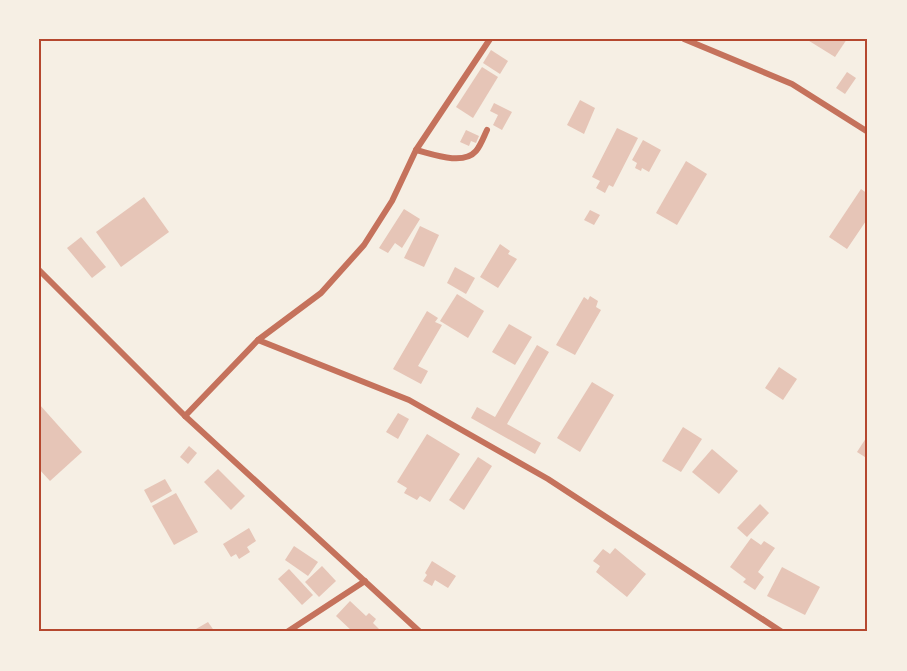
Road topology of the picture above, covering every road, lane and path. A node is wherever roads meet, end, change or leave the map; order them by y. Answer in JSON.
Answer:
{"nodes":[{"id":1,"x":490,"y":39,"type":"edge"},
{"id":2,"x":684,"y":39,"type":"edge"},
{"id":3,"x":487,"y":130,"type":"dead end"},
{"id":4,"x":868,"y":132,"type":"edge"},
{"id":5,"x":416,"y":150,"type":"junction"},
{"id":6,"x":39,"y":270,"type":"edge"},
{"id":7,"x":258,"y":340,"type":"junction"},
{"id":8,"x":185,"y":416,"type":"junction"},
{"id":9,"x":365,"y":581,"type":"junction"},
{"id":10,"x":287,"y":632,"type":"edge"},
{"id":11,"x":420,"y":632,"type":"edge"},
{"id":12,"x":782,"y":632,"type":"edge"}],
"edges":[{"from":1,"to":5,"type":"street"},
{"from":2,"to":4,"type":"street"},
{"from":3,"to":5,"type":"street"},
{"from":5,"to":7,"type":"street"},
{"from":6,"to":8,"type":"street"},
{"from":7,"to":8,"type":"street"},
{"from":7,"to":12,"type":"street"},
{"from":8,"to":9,"type":"street"},
{"from":9,"to":10,"type":"street"},
{"from":9,"to":11,"type":"street"}]}
